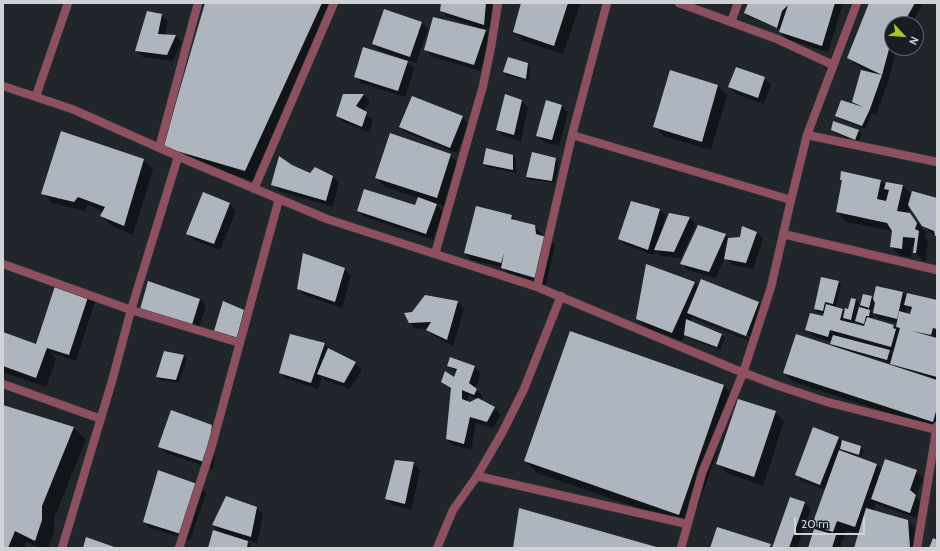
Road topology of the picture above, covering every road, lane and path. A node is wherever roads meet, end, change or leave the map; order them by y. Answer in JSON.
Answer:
{"nodes":[{"id":1,"x":68,"y":3,"type":"edge"},
{"id":2,"x":198,"y":3,"type":"edge"},
{"id":3,"x":334,"y":3,"type":"edge"},
{"id":4,"x":498,"y":3,"type":"edge"},
{"id":5,"x":607,"y":3,"type":"edge"},
{"id":6,"x":679,"y":3,"type":"edge"},
{"id":7,"x":738,"y":3,"type":"edge"},
{"id":8,"x":856,"y":3,"type":"edge"},
{"id":9,"x":731,"y":22,"type":"junction"},
{"id":10,"x":833,"y":65,"type":"junction"},
{"id":11,"x":3,"y":86,"type":"edge"},
{"id":12,"x":36,"y":96,"type":"junction"},
{"id":13,"x":572,"y":135,"type":"junction"},
{"id":14,"x":808,"y":135,"type":"junction"},
{"id":15,"x":159,"y":148,"type":"junction"},
{"id":16,"x":178,"y":157,"type":"junction"},
{"id":17,"x":937,"y":162,"type":"edge"},
{"id":18,"x":254,"y":189,"type":"junction"},
{"id":19,"x":280,"y":199,"type":"junction"},
{"id":20,"x":791,"y":200,"type":"junction"},
{"id":21,"x":783,"y":234,"type":"junction"},
{"id":22,"x":435,"y":254,"type":"junction"},
{"id":23,"x":3,"y":264,"type":"edge"},
{"id":24,"x":937,"y":270,"type":"edge"},
{"id":25,"x":537,"y":287,"type":"junction"},
{"id":26,"x":561,"y":296,"type":"junction"},
{"id":27,"x":131,"y":310,"type":"junction"},
{"id":28,"x":240,"y":343,"type":"junction"},
{"id":29,"x":743,"y":373,"type":"junction"},
{"id":30,"x":3,"y":384,"type":"edge"},
{"id":31,"x":101,"y":419,"type":"junction"},
{"id":32,"x":936,"y":428,"type":"edge"},
{"id":33,"x":477,"y":476,"type":"junction"},
{"id":34,"x":688,"y":524,"type":"junction"},
{"id":35,"x":62,"y":548,"type":"edge"},
{"id":36,"x":179,"y":548,"type":"edge"},
{"id":37,"x":437,"y":548,"type":"edge"},
{"id":38,"x":681,"y":548,"type":"edge"},
{"id":39,"x":917,"y":548,"type":"edge"}],
"edges":[{"from":1,"to":12,"type":"street"},
{"from":2,"to":15,"type":"street"},
{"from":3,"to":18,"type":"street"},
{"from":4,"to":22,"type":"street"},
{"from":5,"to":13,"type":"street"},
{"from":6,"to":9,"type":"street"},
{"from":7,"to":9,"type":"street"},
{"from":8,"to":10,"type":"street"},
{"from":9,"to":10,"type":"street"},
{"from":10,"to":14,"type":"street"},
{"from":11,"to":12,"type":"street"},
{"from":12,"to":15,"type":"street"},
{"from":13,"to":20,"type":"street"},
{"from":13,"to":25,"type":"street"},
{"from":14,"to":17,"type":"street"},
{"from":14,"to":20,"type":"street"},
{"from":15,"to":16,"type":"street"},
{"from":16,"to":18,"type":"street"},
{"from":16,"to":27,"type":"street"},
{"from":18,"to":19,"type":"street"},
{"from":19,"to":22,"type":"street"},
{"from":19,"to":28,"type":"street"},
{"from":20,"to":21,"type":"street"},
{"from":21,"to":24,"type":"street"},
{"from":21,"to":29,"type":"street"},
{"from":22,"to":25,"type":"street"},
{"from":23,"to":27,"type":"street"},
{"from":25,"to":26,"type":"street"},
{"from":26,"to":29,"type":"street"},
{"from":26,"to":33,"type":"street"},
{"from":27,"to":28,"type":"street"},
{"from":27,"to":31,"type":"street"},
{"from":28,"to":36,"type":"street"},
{"from":29,"to":32,"type":"street"},
{"from":29,"to":34,"type":"street"},
{"from":30,"to":31,"type":"street"},
{"from":31,"to":35,"type":"street"},
{"from":32,"to":39,"type":"street"},
{"from":33,"to":34,"type":"street"},
{"from":33,"to":37,"type":"street"},
{"from":34,"to":38,"type":"street"}]}
